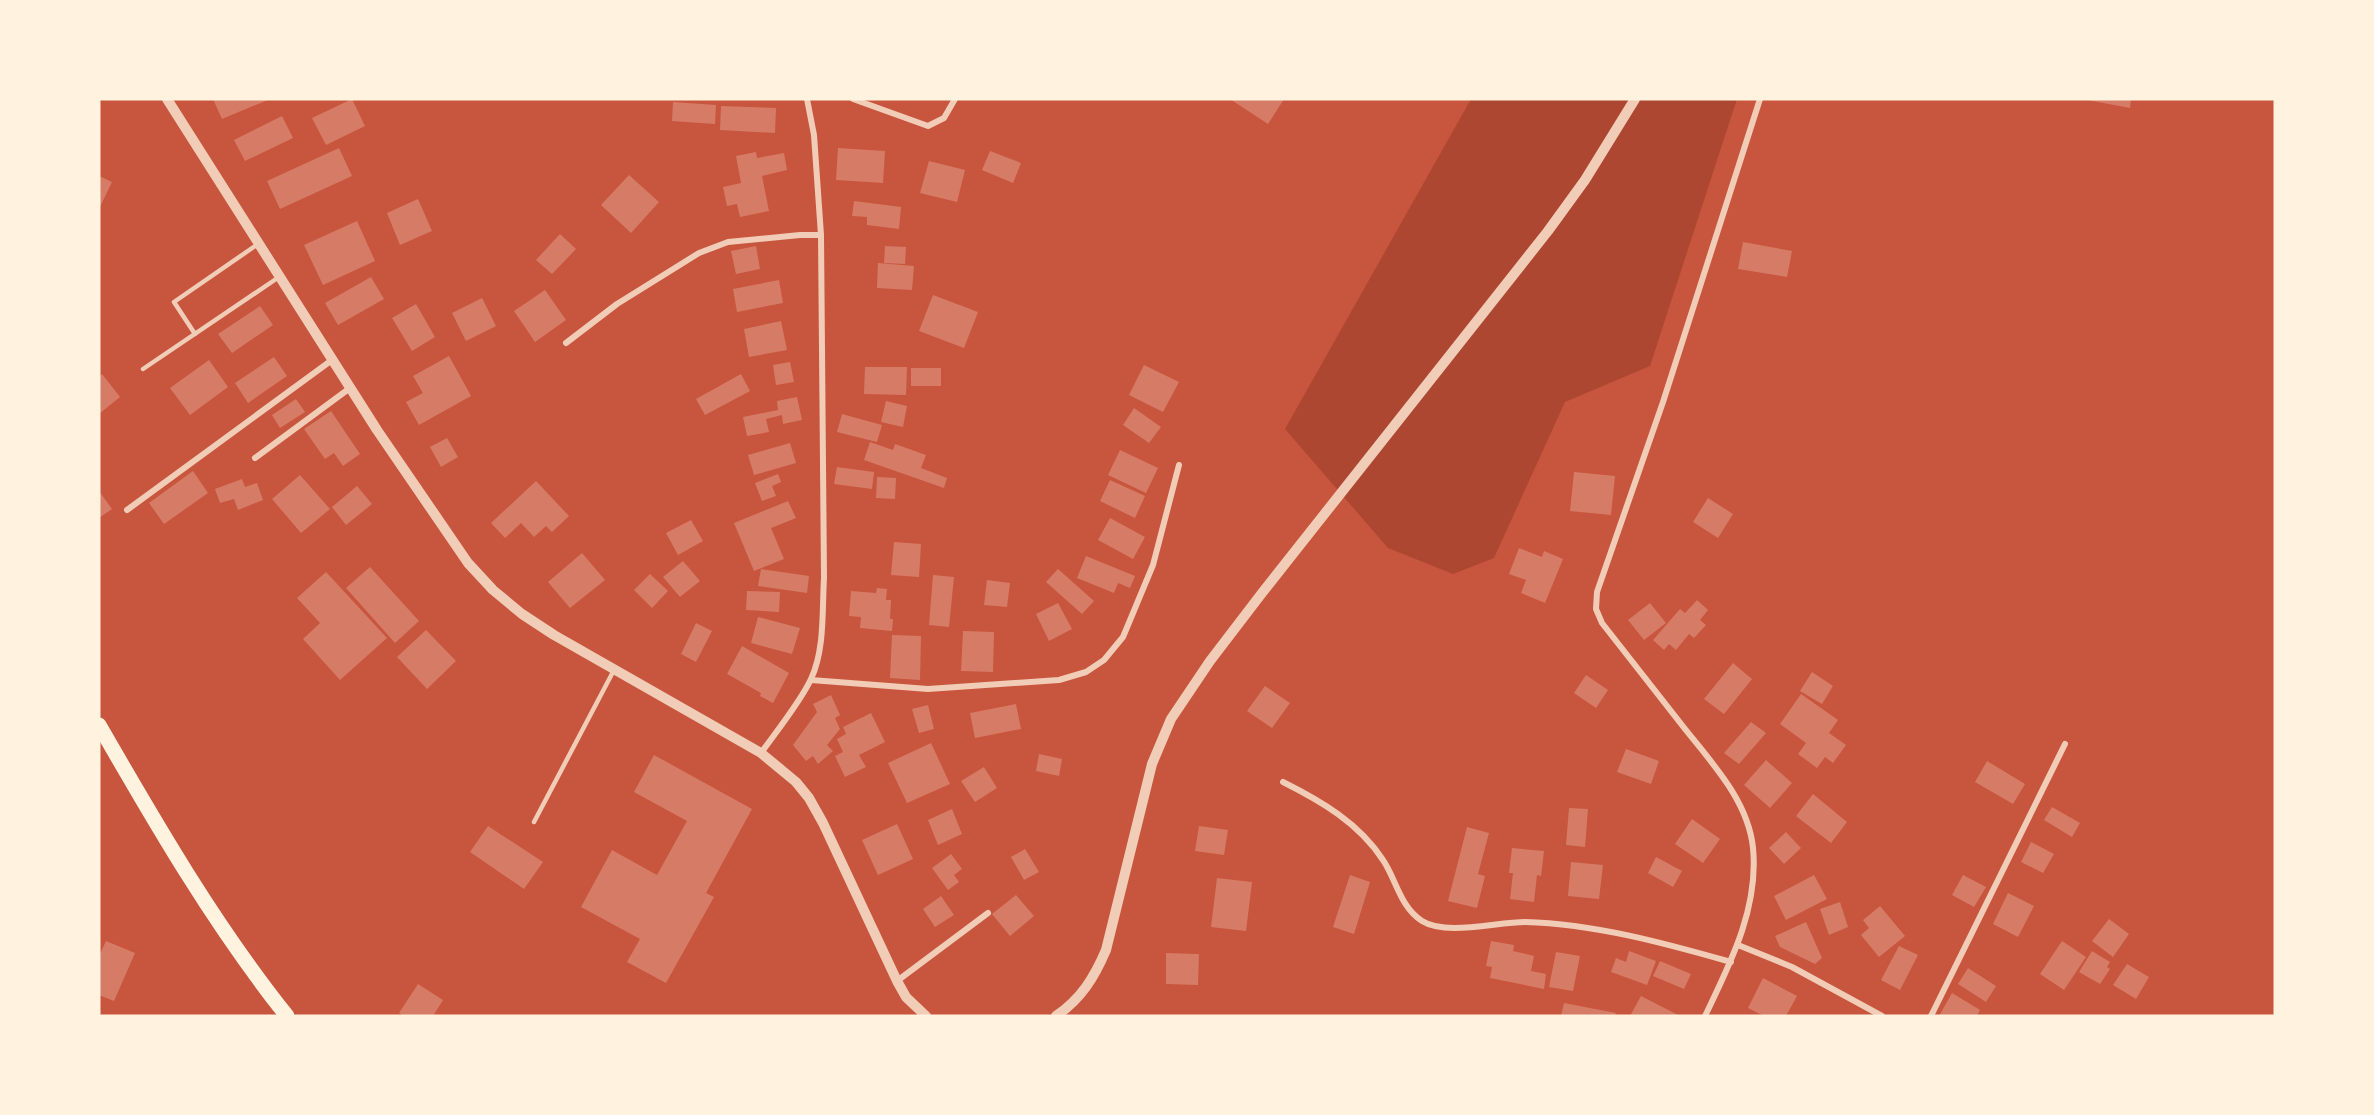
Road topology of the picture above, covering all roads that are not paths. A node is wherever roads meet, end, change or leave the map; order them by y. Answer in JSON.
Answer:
{"nodes":[{"id":1,"x":167,"y":99,"type":"edge"},
{"id":2,"x":807,"y":99,"type":"edge"},
{"id":3,"x":853,"y":99,"type":"edge"},
{"id":4,"x":955,"y":99,"type":"edge"},
{"id":5,"x":1635,"y":99,"type":"edge"},
{"id":6,"x":1760,"y":99,"type":"edge"},
{"id":7,"x":821,"y":235,"type":"junction"},
{"id":8,"x":258,"y":244,"type":"junction"},
{"id":9,"x":279,"y":278,"type":"junction"},
{"id":10,"x":195,"y":334,"type":"junction"},
{"id":11,"x":566,"y":343,"type":"dead end"},
{"id":12,"x":332,"y":360,"type":"junction"},
{"id":13,"x":143,"y":369,"type":"dead end"},
{"id":14,"x":350,"y":388,"type":"junction"},
{"id":15,"x":255,"y":458,"type":"dead end"},
{"id":16,"x":1179,"y":465,"type":"dead end"},
{"id":17,"x":127,"y":510,"type":"dead end"},
{"id":18,"x":614,"y":669,"type":"junction"},
{"id":19,"x":811,"y":680,"type":"junction"},
{"id":20,"x":99,"y":725,"type":"edge"},
{"id":21,"x":2066,"y":744,"type":"dead end"},
{"id":22,"x":761,"y":753,"type":"junction"},
{"id":23,"x":1283,"y":782,"type":"dead end"},
{"id":24,"x":534,"y":822,"type":"dead end"},
{"id":25,"x":988,"y":913,"type":"dead end"},
{"id":26,"x":1738,"y":945,"type":"junction"},
{"id":27,"x":1731,"y":962,"type":"junction"},
{"id":28,"x":897,"y":981,"type":"junction"},
{"id":29,"x":287,"y":1016,"type":"edge"},
{"id":30,"x":926,"y":1016,"type":"edge"},
{"id":31,"x":1056,"y":1016,"type":"edge"},
{"id":32,"x":1705,"y":1016,"type":"edge"},
{"id":33,"x":1882,"y":1016,"type":"edge"},
{"id":34,"x":1931,"y":1016,"type":"edge"}],
"edges":[{"from":1,"to":8,"type":"street"},
{"from":2,"to":7,"type":"street"},
{"from":3,"to":4,"type":"street"},
{"from":5,"to":31,"type":"street"},
{"from":6,"to":26,"type":"street"},
{"from":7,"to":11,"type":"street"},
{"from":7,"to":19,"type":"street"},
{"from":8,"to":9,"type":"street"},
{"from":8,"to":10,"type":"lane"},
{"from":9,"to":10,"type":"lane"},
{"from":9,"to":12,"type":"street"},
{"from":10,"to":13,"type":"lane"},
{"from":12,"to":14,"type":"street"},
{"from":12,"to":17,"type":"street"},
{"from":14,"to":15,"type":"street"},
{"from":14,"to":18,"type":"street"},
{"from":16,"to":19,"type":"street"},
{"from":18,"to":22,"type":"street"},
{"from":18,"to":24,"type":"lane"},
{"from":19,"to":22,"type":"street"},
{"from":20,"to":29,"type":"main road"},
{"from":21,"to":34,"type":"street"},
{"from":22,"to":28,"type":"street"},
{"from":23,"to":27,"type":"street"},
{"from":25,"to":28,"type":"street"},
{"from":26,"to":27,"type":"street"},
{"from":26,"to":33,"type":"street"},
{"from":27,"to":32,"type":"street"},
{"from":28,"to":30,"type":"street"}]}
